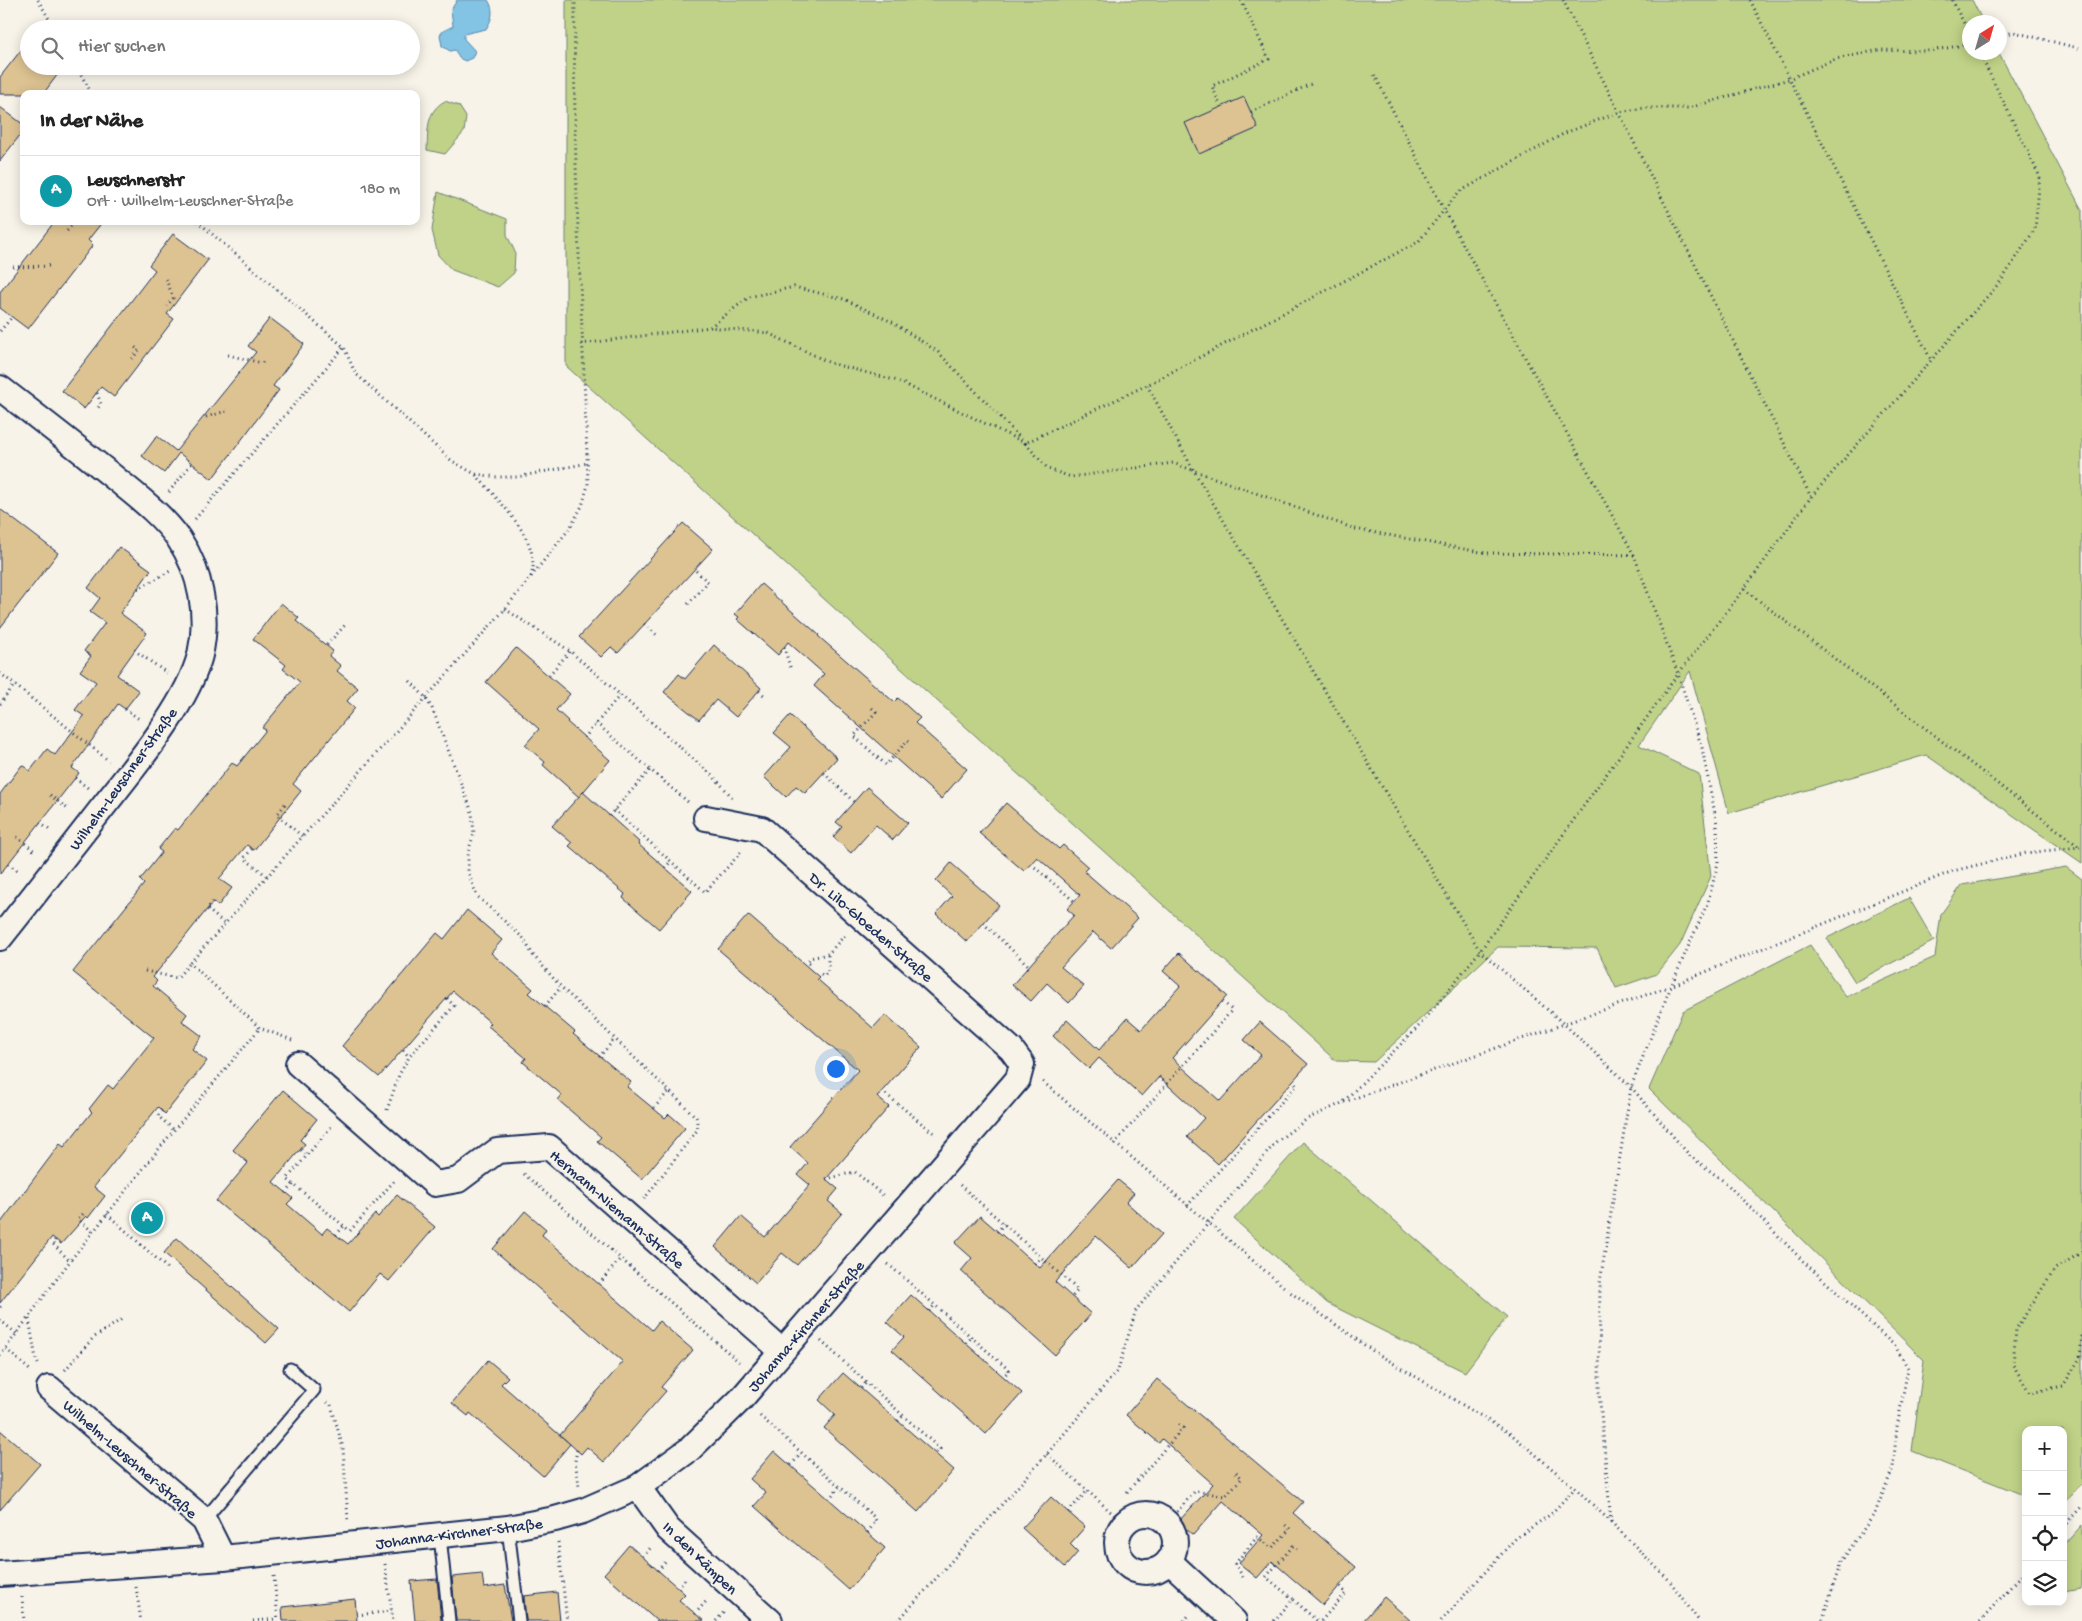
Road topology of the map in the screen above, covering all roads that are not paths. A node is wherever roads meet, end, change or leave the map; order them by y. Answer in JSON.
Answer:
{"nodes":[{"id":1,"x":0,"y":388,"type":"edge"},
{"id":2,"x":706,"y":818,"type":"road end"},
{"id":3,"x":0,"y":938,"type":"edge"},
{"id":4,"x":298,"y":1064,"type":"dead end"},
{"id":5,"x":1022,"y":1064,"type":"joint"},
{"id":6,"x":782,"y":1351,"type":"junction"},
{"id":7,"x":290,"y":1369,"type":"dead end"},
{"id":8,"x":49,"y":1388,"type":"road end"},
{"id":9,"x":638,"y":1487,"type":"junction"},
{"id":10,"x":204,"y":1520,"type":"junction"},
{"id":11,"x":508,"y":1528,"type":"junction"},
{"id":12,"x":440,"y":1536,"type":"junction"},
{"id":13,"x":223,"y":1558,"type":"junction"},
{"id":14,"x":1169,"y":1561,"type":"junction"},
{"id":15,"x":0,"y":1574,"type":"edge"},
{"id":16,"x":450,"y":1621,"type":"edge"},
{"id":17,"x":519,"y":1621,"type":"edge"},
{"id":18,"x":770,"y":1621,"type":"edge"},
{"id":19,"x":1234,"y":1621,"type":"edge"}],
"edges":[{"from":1,"to":3,"type":"street","name":"Wilhelm-Leuschner-Straße"},
{"from":2,"to":5,"type":"street","name":"Dr. Lilo-Gloeden-Straße"},
{"from":4,"to":6,"type":"street","name":"Hermann-Niemann-Straße"},
{"from":5,"to":6,"type":"street","name":"Johanna-Kirchner-Straße"},
{"from":6,"to":9,"type":"street","name":"Johanna-Kirchner-Straße"},
{"from":7,"to":10,"type":"lane"},
{"from":8,"to":10,"type":"street","name":"Wilhelm-Leuschner-Straße"},
{"from":9,"to":11,"type":"street","name":"Johanna-Kirchner-Straße"},
{"from":9,"to":18,"type":"street","name":"In den Kämpen"},
{"from":10,"to":13,"type":"street","name":"Wilhelm-Leuschner-Straße"},
{"from":11,"to":12,"type":"street","name":"Johanna-Kirchner-Straße"},
{"from":11,"to":17,"type":"lane"},
{"from":12,"to":13,"type":"street","name":"Johanna-Kirchner-Straße"},
{"from":12,"to":16,"type":"lane"},
{"from":13,"to":15,"type":"street","name":"Johanna-Kirchner-Straße"},
{"from":14,"to":14,"type":"street"},
{"from":14,"to":19,"type":"street"}]}
